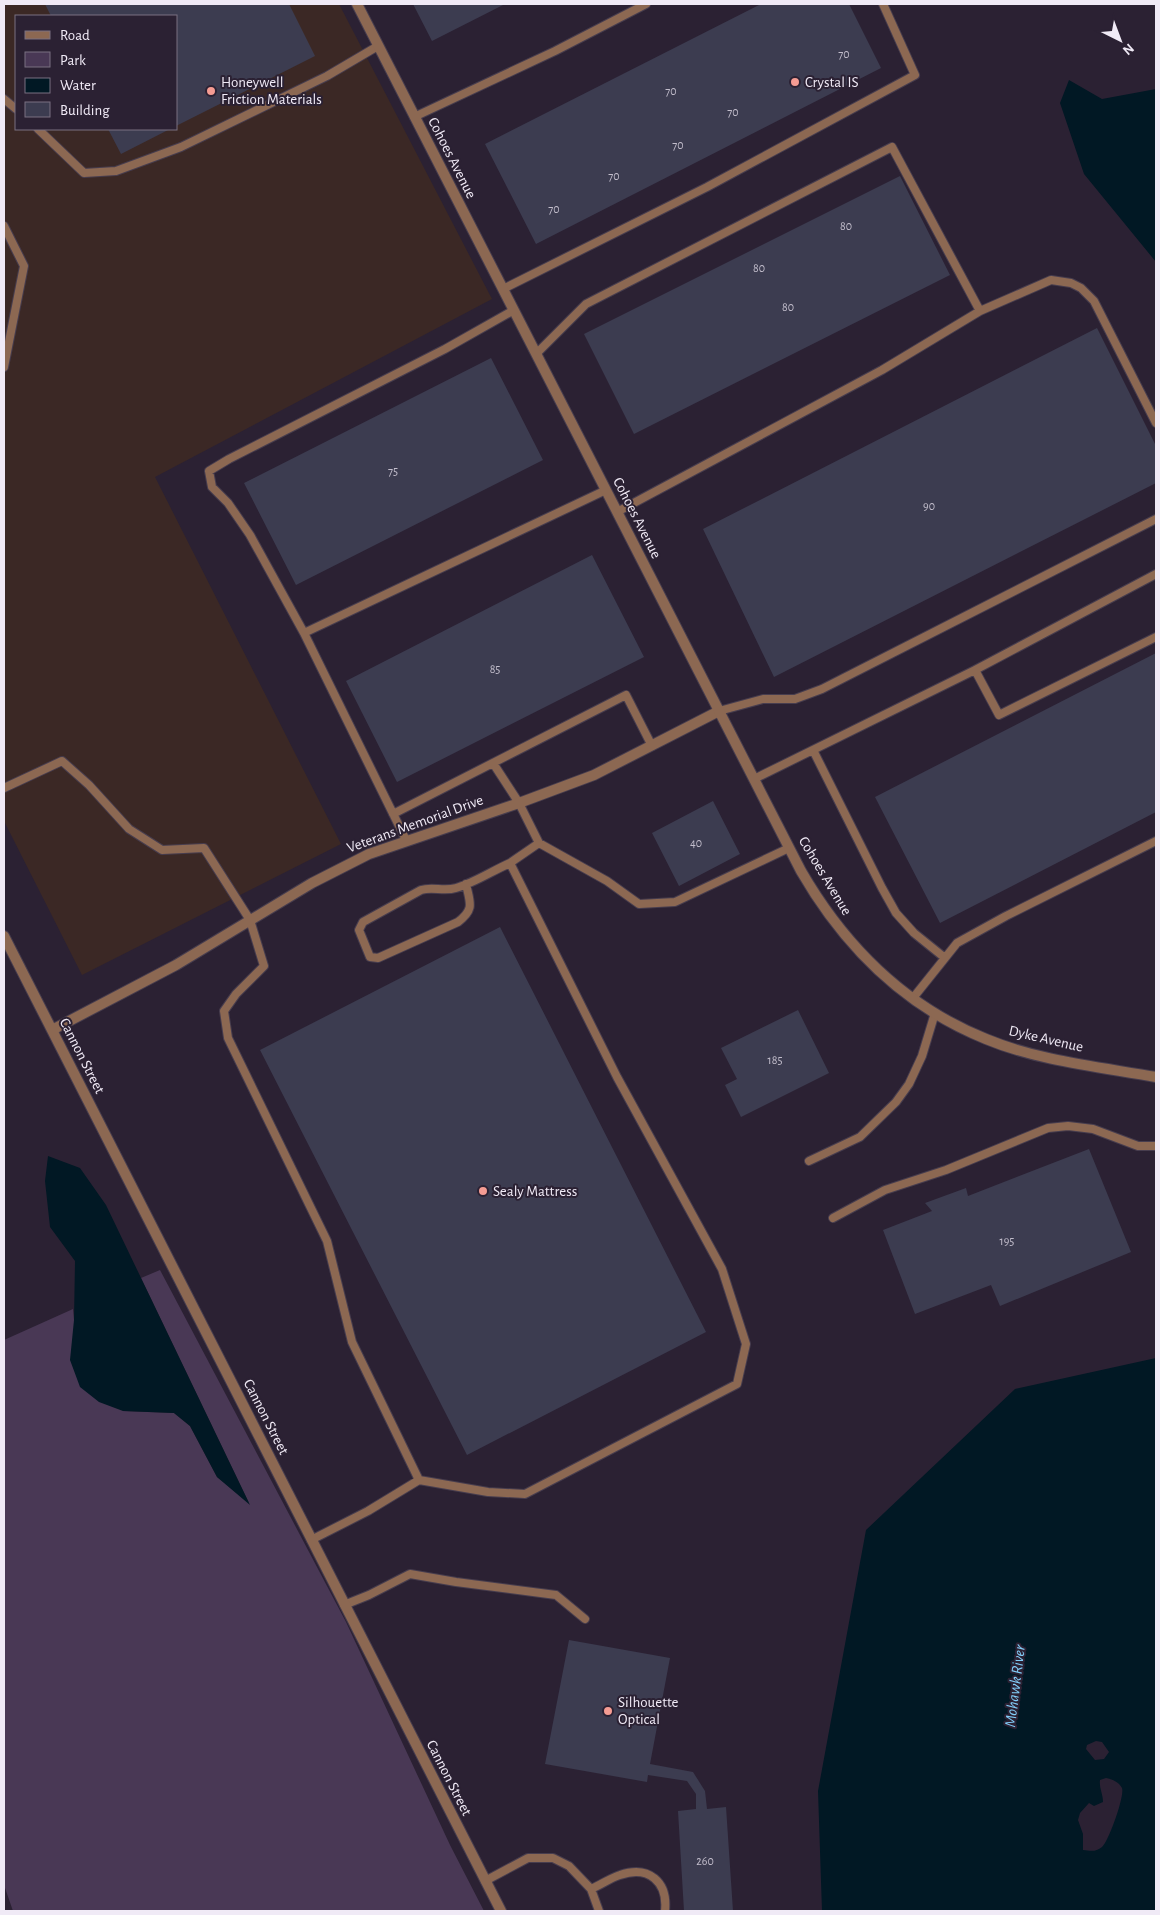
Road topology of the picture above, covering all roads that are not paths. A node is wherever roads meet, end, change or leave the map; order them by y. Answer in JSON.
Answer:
{"nodes":[{"id":1,"x":356,"y":4,"type":"edge"},
{"id":2,"x":646,"y":4,"type":"edge"},
{"id":3,"x":883,"y":4,"type":"edge"},
{"id":4,"x":378,"y":46,"type":"junction"},
{"id":5,"x":4,"y":99,"type":"edge"},
{"id":6,"x":15,"y":108,"type":"edge"},
{"id":7,"x":414,"y":117,"type":"junction"},
{"id":8,"x":39,"y":130,"type":"edge"},
{"id":9,"x":4,"y":226,"type":"edge"},
{"id":10,"x":503,"y":289,"type":"junction"},
{"id":11,"x":514,"y":310,"type":"junction"},
{"id":12,"x":980,"y":312,"type":"junction"},
{"id":13,"x":536,"y":354,"type":"junction"},
{"id":14,"x":4,"y":367,"type":"edge"},
{"id":15,"x":1156,"y":423,"type":"edge"},
{"id":16,"x":606,"y":490,"type":"junction"},
{"id":17,"x":618,"y":512,"type":"junction"},
{"id":18,"x":1156,"y":519,"type":"edge"},
{"id":19,"x":1156,"y":574,"type":"edge"},
{"id":20,"x":304,"y":634,"type":"junction"},
{"id":21,"x":1156,"y":637,"type":"edge"},
{"id":22,"x":974,"y":670,"type":"junction"},
{"id":23,"x":719,"y":711,"type":"junction"},
{"id":24,"x":652,"y":746,"type":"junction"},
{"id":25,"x":813,"y":750,"type":"junction"},
{"id":26,"x":493,"y":763,"type":"junction"},
{"id":27,"x":754,"y":779,"type":"junction"},
{"id":28,"x":4,"y":788,"type":"edge"},
{"id":29,"x":519,"y":803,"type":"junction"},
{"id":30,"x":393,"y":814,"type":"junction"},
{"id":31,"x":406,"y":840,"type":"junction"},
{"id":32,"x":1156,"y":841,"type":"edge"},
{"id":33,"x":539,"y":843,"type":"junction"},
{"id":34,"x":789,"y":848,"type":"junction"},
{"id":35,"x":510,"y":863,"type":"junction"},
{"id":36,"x":466,"y":884,"type":"junction"},
{"id":37,"x":250,"y":920,"type":"junction"},
{"id":38,"x":4,"y":936,"type":"edge"},
{"id":39,"x":945,"y":958,"type":"junction"},
{"id":40,"x":912,"y":998,"type":"junction"},
{"id":41,"x":935,"y":1013,"type":"junction"},
{"id":42,"x":52,"y":1030,"type":"junction"},
{"id":43,"x":1156,"y":1077,"type":"edge"},
{"id":44,"x":1156,"y":1146,"type":"edge"},
{"id":45,"x":809,"y":1161,"type":"dead end"},
{"id":46,"x":833,"y":1218,"type":"dead end"},
{"id":47,"x":420,"y":1480,"type":"junction"},
{"id":48,"x":312,"y":1540,"type":"junction"},
{"id":49,"x":344,"y":1605,"type":"junction"},
{"id":50,"x":585,"y":1619,"type":"dead end"},
{"id":51,"x":485,"y":1881,"type":"junction"},
{"id":52,"x":591,"y":1889,"type":"junction"},
{"id":53,"x":501,"y":1911,"type":"edge"},
{"id":54,"x":599,"y":1911,"type":"edge"},
{"id":55,"x":664,"y":1911,"type":"edge"}],
"edges":[{"from":1,"to":4,"type":"street","name":"Cohoes Avenue"},
{"from":2,"to":7,"type":"lane"},
{"from":3,"to":10,"type":"lane"},
{"from":4,"to":7,"type":"street","name":"Cohoes Avenue"},
{"from":4,"to":8,"type":"lane"},
{"from":5,"to":6,"type":"lane"},
{"from":7,"to":10,"type":"street","name":"Cohoes Avenue"},
{"from":9,"to":14,"type":"lane"},
{"from":10,"to":11,"type":"street","name":"Cohoes Avenue"},
{"from":11,"to":13,"type":"street","name":"Cohoes Avenue"},
{"from":11,"to":20,"type":"lane"},
{"from":12,"to":13,"type":"lane"},
{"from":12,"to":15,"type":"lane"},
{"from":12,"to":17,"type":"lane"},
{"from":13,"to":16,"type":"street","name":"Cohoes Avenue"},
{"from":16,"to":17,"type":"street","name":"Cohoes Avenue"},
{"from":16,"to":20,"type":"lane"},
{"from":17,"to":23,"type":"street","name":"Cohoes Avenue"},
{"from":18,"to":23,"type":"lane"},
{"from":19,"to":22,"type":"lane"},
{"from":20,"to":30,"type":"lane"},
{"from":21,"to":22,"type":"lane"},
{"from":22,"to":25,"type":"lane"},
{"from":23,"to":24,"type":"street","name":"Veterans Memorial Drive"},
{"from":23,"to":27,"type":"street","name":"Cohoes Avenue"},
{"from":24,"to":26,"type":"lane"},
{"from":24,"to":29,"type":"street","name":"Veterans Memorial Drive"},
{"from":25,"to":27,"type":"lane"},
{"from":25,"to":39,"type":"lane"},
{"from":26,"to":29,"type":"lane"},
{"from":26,"to":30,"type":"lane"},
{"from":27,"to":34,"type":"street","name":"Cohoes Avenue"},
{"from":28,"to":37,"type":"lane"},
{"from":29,"to":31,"type":"street","name":"Veterans Memorial Drive"},
{"from":29,"to":33,"type":"lane"},
{"from":30,"to":31,"type":"lane"},
{"from":31,"to":37,"type":"street","name":"Veterans Memorial Drive"},
{"from":32,"to":39,"type":"lane"},
{"from":33,"to":34,"type":"lane"},
{"from":33,"to":35,"type":"lane"},
{"from":34,"to":40,"type":"street","name":"Cohoes Avenue"},
{"from":35,"to":36,"type":"lane"},
{"from":35,"to":47,"type":"lane"},
{"from":36,"to":36,"type":"lane"},
{"from":37,"to":42,"type":"street","name":"Veterans Memorial Drive"},
{"from":37,"to":47,"type":"lane"},
{"from":38,"to":42,"type":"street","name":"Cannon Street"},
{"from":39,"to":40,"type":"lane"},
{"from":40,"to":41,"type":"street","name":"Cohoes Avenue"},
{"from":41,"to":43,"type":"street","name":"Dyke Avenue"},
{"from":41,"to":45,"type":"lane"},
{"from":42,"to":48,"type":"street","name":"Cannon Street"},
{"from":44,"to":46,"type":"lane"},
{"from":47,"to":48,"type":"lane"},
{"from":48,"to":49,"type":"street","name":"Cannon Street"},
{"from":49,"to":50,"type":"lane"},
{"from":49,"to":51,"type":"street","name":"Cannon Street"},
{"from":51,"to":52,"type":"lane"},
{"from":51,"to":53,"type":"street","name":"Cannon Street"},
{"from":52,"to":54,"type":"lane"},
{"from":52,"to":55,"type":"lane"}]}
